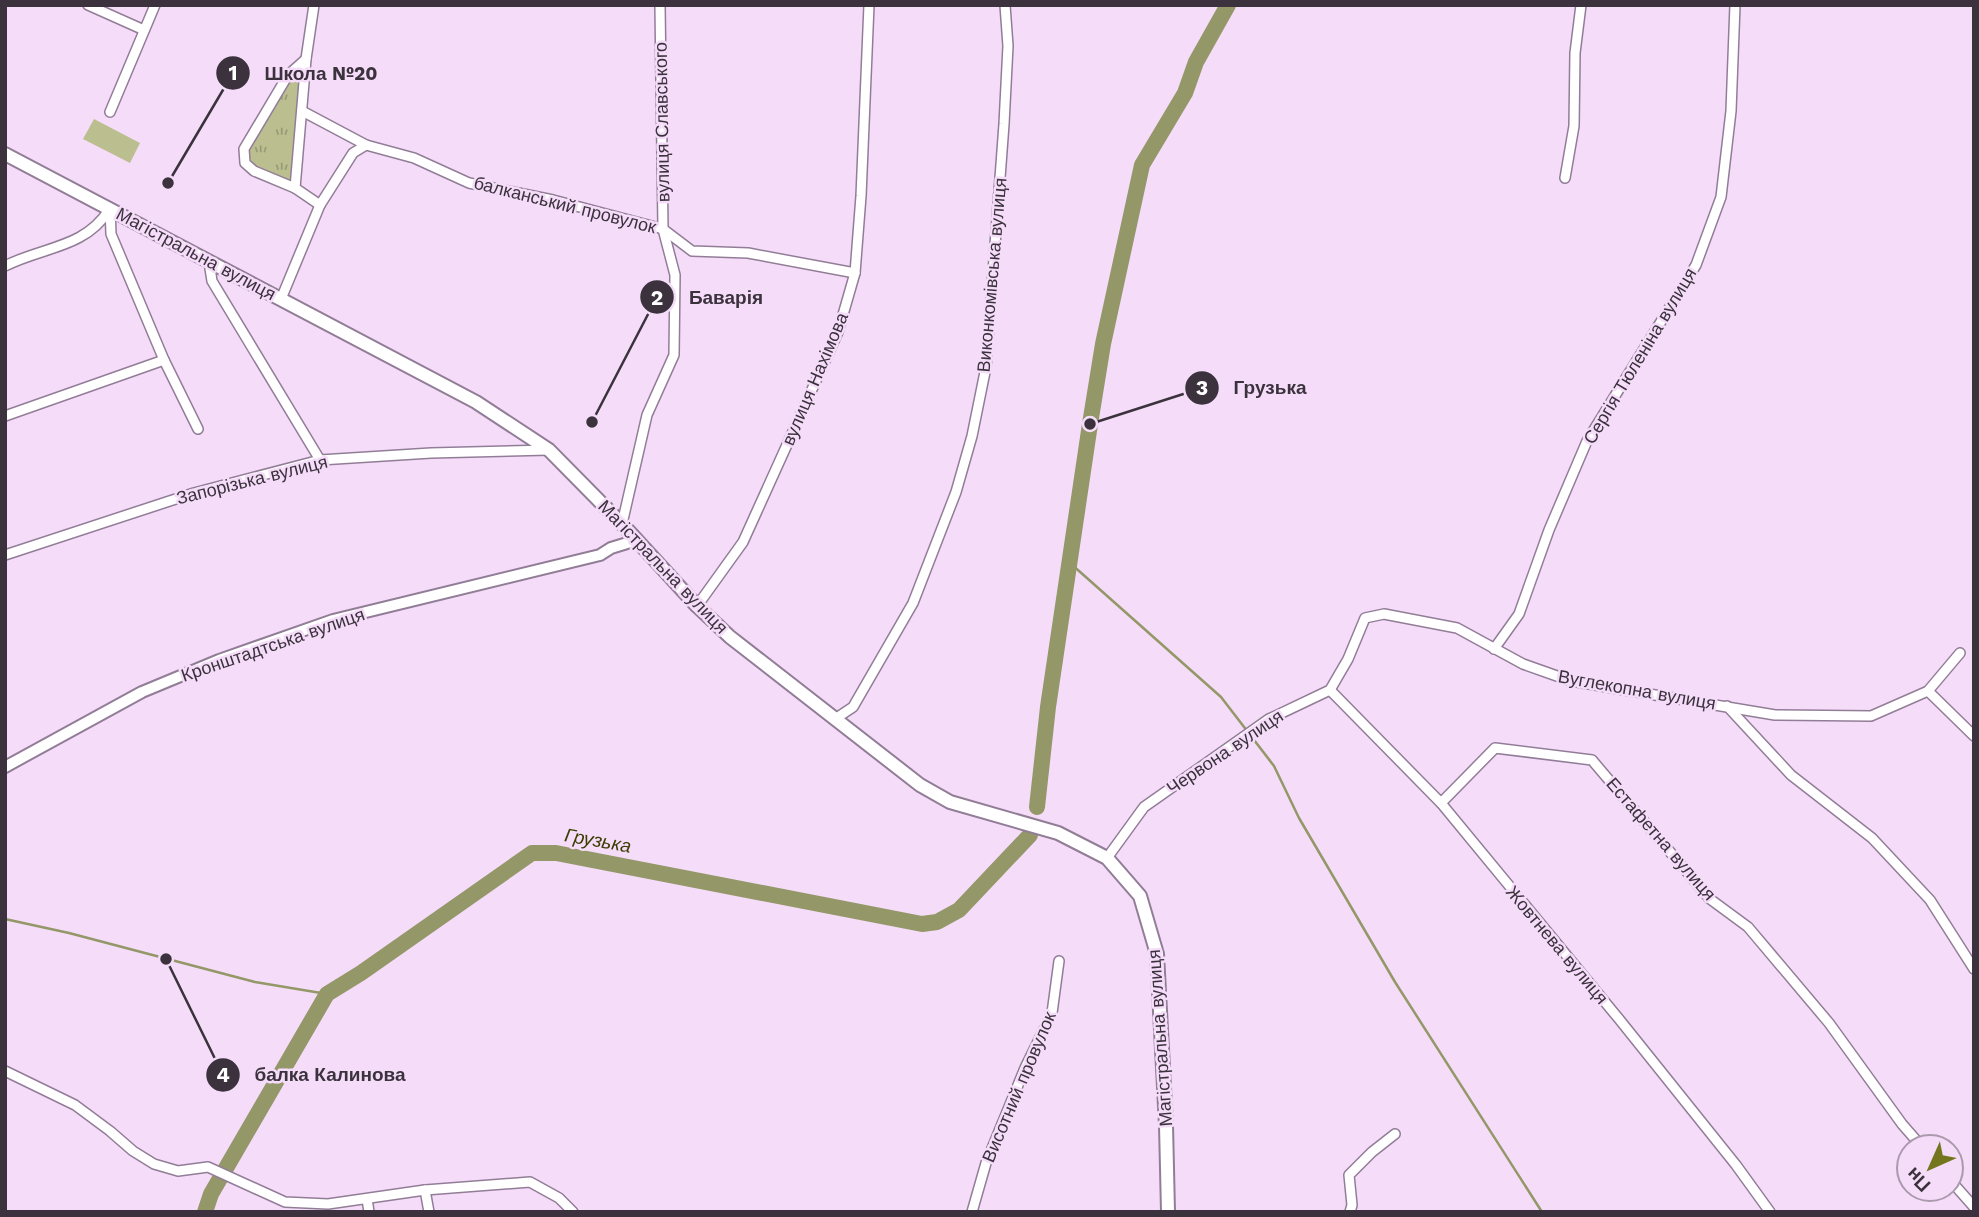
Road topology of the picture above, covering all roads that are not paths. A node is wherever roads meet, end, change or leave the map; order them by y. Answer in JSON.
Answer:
{"nodes":[{"id":1,"x":88,"y":5,"type":"edge"},
{"id":2,"x":155,"y":5,"type":"edge"},
{"id":3,"x":314,"y":5,"type":"edge"},
{"id":4,"x":660,"y":5,"type":"edge"},
{"id":5,"x":869,"y":5,"type":"edge"},
{"id":6,"x":1005,"y":5,"type":"edge"},
{"id":7,"x":1581,"y":5,"type":"edge"},
{"id":8,"x":1735,"y":5,"type":"edge"},
{"id":9,"x":144,"y":30,"type":"junction"},
{"id":10,"x":306,"y":59,"type":"junction"},
{"id":11,"x":302,"y":111,"type":"junction"},
{"id":12,"x":110,"y":112,"type":"dead end"},
{"id":13,"x":366,"y":145,"type":"junction"},
{"id":14,"x":5,"y":154,"type":"edge"},
{"id":15,"x":1565,"y":178,"type":"dead end"},
{"id":16,"x":295,"y":188,"type":"junction"},
{"id":17,"x":320,"y":205,"type":"junction"},
{"id":18,"x":110,"y":208,"type":"junction"},
{"id":19,"x":663,"y":229,"type":"junction"},
{"id":20,"x":209,"y":262,"type":"junction"},
{"id":21,"x":5,"y":266,"type":"edge"},
{"id":22,"x":855,"y":273,"type":"junction"},
{"id":23,"x":281,"y":299,"type":"junction"},
{"id":24,"x":164,"y":360,"type":"junction"},
{"id":25,"x":5,"y":416,"type":"edge"},
{"id":26,"x":198,"y":429,"type":"dead end"},
{"id":27,"x":549,"y":450,"type":"junction"},
{"id":28,"x":320,"y":460,"type":"junction"},
{"id":29,"x":622,"y":524,"type":"junction"},
{"id":30,"x":637,"y":540,"type":"junction"},
{"id":31,"x":611,"y":548,"type":"junction"},
{"id":32,"x":5,"y":555,"type":"edge"},
{"id":33,"x":697,"y":606,"type":"junction"},
{"id":34,"x":1494,"y":649,"type":"junction"},
{"id":35,"x":1960,"y":653,"type":"dead end"},
{"id":36,"x":1330,"y":690,"type":"junction"},
{"id":37,"x":1928,"y":691,"type":"junction"},
{"id":38,"x":1727,"y":706,"type":"junction"},
{"id":39,"x":835,"y":719,"type":"junction"},
{"id":40,"x":1974,"y":736,"type":"edge"},
{"id":41,"x":5,"y":767,"type":"edge"},
{"id":42,"x":1441,"y":803,"type":"junction"},
{"id":43,"x":1107,"y":858,"type":"junction"},
{"id":44,"x":1059,"y":961,"type":"dead end"},
{"id":45,"x":1974,"y":969,"type":"edge"},
{"id":46,"x":5,"y":1071,"type":"edge"},
{"id":47,"x":1910,"y":1133,"type":"edge"},
{"id":48,"x":1395,"y":1135,"type":"dead end"},
{"id":49,"x":425,"y":1190,"type":"junction"},
{"id":50,"x":367,"y":1199,"type":"junction"},
{"id":51,"x":369,"y":1212,"type":"edge"},
{"id":52,"x":429,"y":1212,"type":"edge"},
{"id":53,"x":573,"y":1212,"type":"edge"},
{"id":54,"x":972,"y":1212,"type":"edge"},
{"id":55,"x":1168,"y":1212,"type":"edge"},
{"id":56,"x":1350,"y":1212,"type":"edge"},
{"id":57,"x":1770,"y":1212,"type":"edge"}],
"edges":[{"from":1,"to":9,"type":"street"},
{"from":2,"to":9,"type":"street"},
{"from":3,"to":10,"type":"street"},
{"from":4,"to":19,"type":"street","name":"вулиця Славського"},
{"from":5,"to":22,"type":"street","name":"вулиця Нахімова"},
{"from":6,"to":39,"type":"street","name":"Виконкомівська вулиця"},
{"from":7,"to":15,"type":"street"},
{"from":8,"to":34,"type":"street","name":"Сергія Тюленіна вулиця"},
{"from":9,"to":12,"type":"street"},
{"from":10,"to":11,"type":"street"},
{"from":10,"to":16,"type":"street"},
{"from":11,"to":13,"type":"street","name":"балканський провулок"},
{"from":11,"to":16,"type":"street"},
{"from":13,"to":17,"type":"street"},
{"from":13,"to":19,"type":"street","name":"балканський провулок"},
{"from":14,"to":18,"type":"main road","name":"Магістральна вулиця"},
{"from":16,"to":17,"type":"street"},
{"from":17,"to":23,"type":"street"},
{"from":18,"to":20,"type":"main road","name":"Магістральна вулиця"},
{"from":18,"to":21,"type":"street"},
{"from":18,"to":24,"type":"street"},
{"from":19,"to":22,"type":"street","name":"балканський провулок"},
{"from":19,"to":29,"type":"street","name":"вулиця Славського"},
{"from":20,"to":23,"type":"main road","name":"Магістральна вулиця"},
{"from":20,"to":28,"type":"street"},
{"from":22,"to":33,"type":"street","name":"вулиця Нахімова"},
{"from":23,"to":27,"type":"main road","name":"Магістральна вулиця"},
{"from":24,"to":25,"type":"street"},
{"from":24,"to":26,"type":"street"},
{"from":27,"to":28,"type":"street","name":"Запорізька вулиця"},
{"from":27,"to":29,"type":"main road","name":"Магістральна вулиця"},
{"from":28,"to":32,"type":"street","name":"Запорізька вулиця"},
{"from":29,"to":30,"type":"main road","name":"Магістральна вулиця"},
{"from":29,"to":31,"type":"street"},
{"from":30,"to":31,"type":"street","name":"Кронштадтська вулиця"},
{"from":30,"to":33,"type":"main road","name":"Магістральна вулиця"},
{"from":31,"to":41,"type":"street","name":"Кронштадтська вулиця"},
{"from":33,"to":39,"type":"main road","name":"Магістральна вулиця"},
{"from":34,"to":36,"type":"street","name":"Вуглекопна вулиця"},
{"from":34,"to":38,"type":"street","name":"Вуглекопна вулиця"},
{"from":35,"to":37,"type":"street"},
{"from":36,"to":42,"type":"street","name":"Жовтнева вулиця"},
{"from":36,"to":43,"type":"street","name":"Червона вулиця"},
{"from":37,"to":38,"type":"street"},
{"from":37,"to":40,"type":"street"},
{"from":38,"to":45,"type":"street","name":"Вуглекопна вулиця"},
{"from":39,"to":43,"type":"main road","name":"Магістральна вулиця"},
{"from":42,"to":47,"type":"street","name":"Естафетна вулиця"},
{"from":42,"to":57,"type":"street","name":"Жовтнева вулиця"},
{"from":43,"to":55,"type":"main road","name":"Магістральна вулиця"},
{"from":44,"to":54,"type":"street","name":"Висотний провулок"},
{"from":46,"to":50,"type":"street"},
{"from":48,"to":56,"type":"street"},
{"from":49,"to":50,"type":"street"},
{"from":49,"to":52,"type":"street"},
{"from":49,"to":53,"type":"street"},
{"from":50,"to":51,"type":"street"}]}
